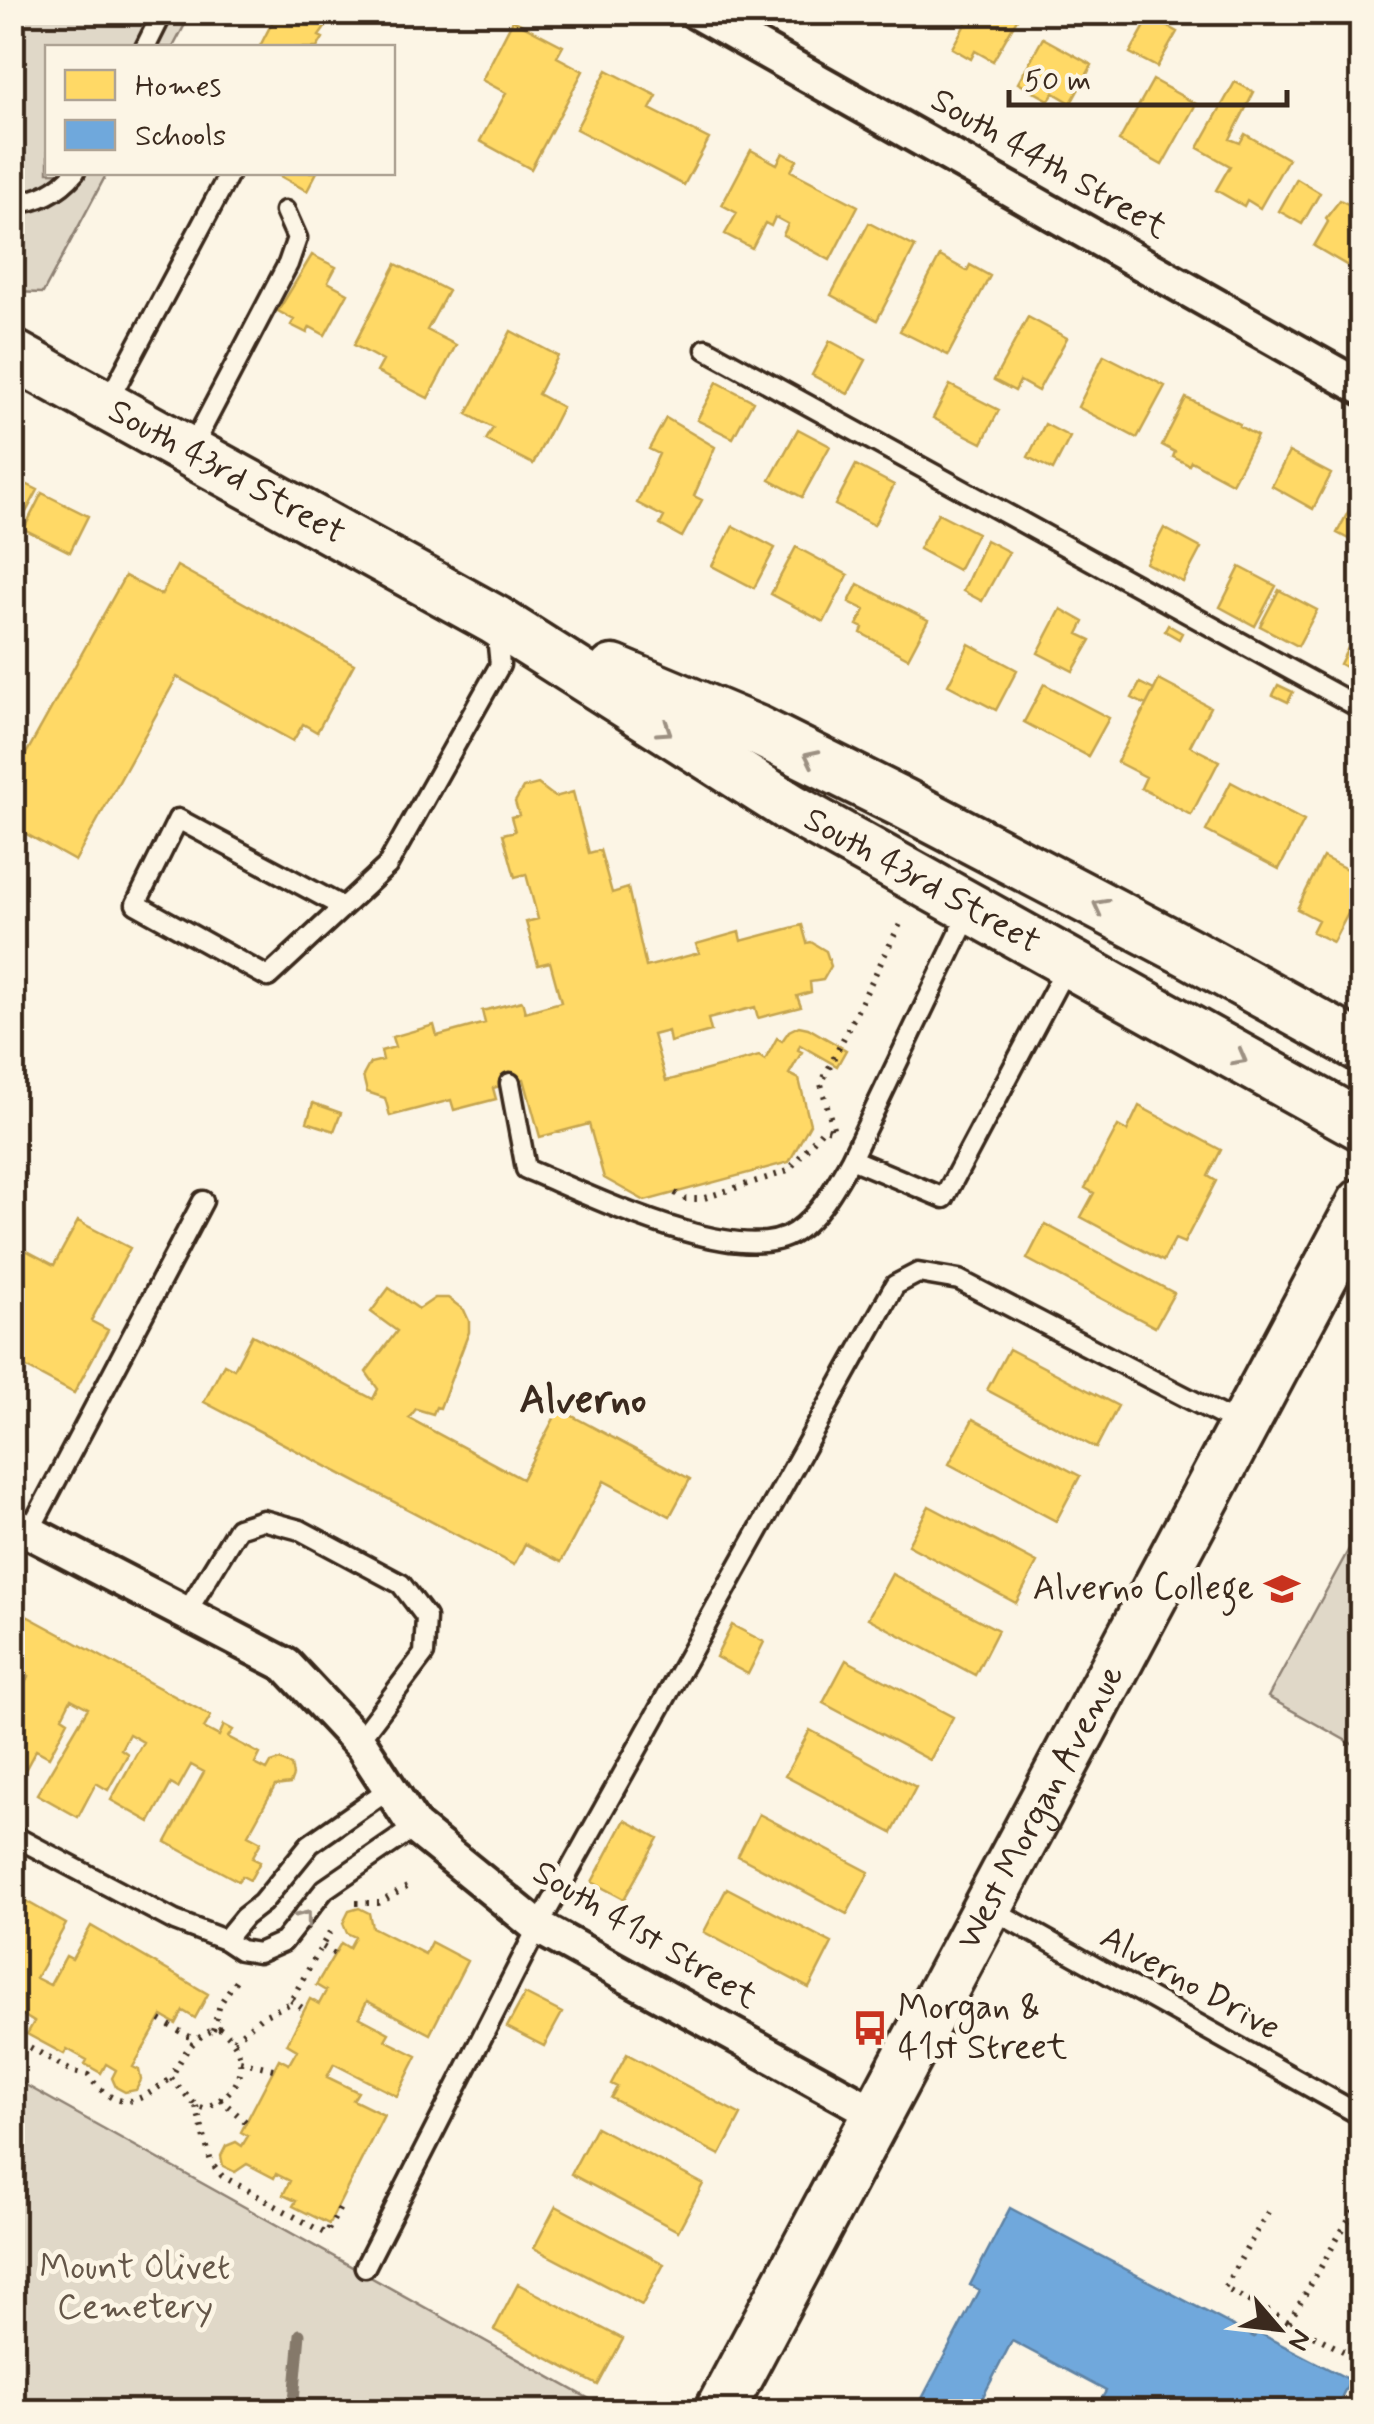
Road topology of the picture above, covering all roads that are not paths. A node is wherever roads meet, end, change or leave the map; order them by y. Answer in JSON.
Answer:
{"nodes":[{"id":1,"x":164,"y":12,"type":"edge"},
{"id":2,"x":696,"y":12,"type":"edge"},
{"id":3,"x":147,"y":45,"type":"edge"},
{"id":4,"x":73,"y":175,"type":"edge"},
{"id":5,"x":228,"y":175,"type":"edge"},
{"id":6,"x":12,"y":202,"type":"edge"},
{"id":7,"x":285,"y":211,"type":"dead end"},
{"id":8,"x":706,"y":348,"type":"dead end"},
{"id":9,"x":12,"y":354,"type":"edge"},
{"id":10,"x":1362,"y":388,"type":"edge"},
{"id":11,"x":106,"y":406,"type":"junction"},
{"id":12,"x":190,"y":452,"type":"junction"},
{"id":13,"x":495,"y":620,"type":"junction"},
{"id":14,"x":1362,"y":709,"type":"edge"},
{"id":15,"x":344,"y":906,"type":"junction"},
{"id":16,"x":972,"y":909,"type":"junction"},
{"id":17,"x":1186,"y":951,"type":"junction"},
{"id":18,"x":1068,"y":964,"type":"junction"},
{"id":19,"x":1154,"y":1011,"type":"junction"},
{"id":20,"x":1362,"y":1048,"type":"edge"},
{"id":21,"x":510,"y":1083,"type":"dead end"},
{"id":22,"x":1362,"y":1126,"type":"edge"},
{"id":23,"x":851,"y":1159,"type":"junction"},
{"id":24,"x":203,"y":1201,"type":"dead end"},
{"id":25,"x":1362,"y":1203,"type":"edge"},
{"id":26,"x":1243,"y":1426,"type":"junction"},
{"id":27,"x":21,"y":1528,"type":"edge"},
{"id":28,"x":186,"y":1613,"type":"junction"},
{"id":29,"x":358,"y":1741,"type":"junction"},
{"id":30,"x":390,"y":1788,"type":"junction"},
{"id":31,"x":414,"y":1826,"type":"junction"},
{"id":32,"x":12,"y":1835,"type":"edge"},
{"id":33,"x":987,"y":1907,"type":"junction"},
{"id":34,"x":538,"y":1927,"type":"junction"},
{"id":35,"x":224,"y":1940,"type":"junction"},
{"id":36,"x":877,"y":2114,"type":"junction"},
{"id":37,"x":1362,"y":2116,"type":"edge"},
{"id":38,"x":366,"y":2266,"type":"dead end"},
{"id":39,"x":719,"y":2412,"type":"edge"}],
"edges":[{"from":1,"to":3,"type":"lane"},
{"from":2,"to":10,"type":"street","name":"South 44th Street"},
{"from":4,"to":6,"type":"lane"},
{"from":5,"to":11,"type":"lane"},
{"from":7,"to":12,"type":"lane"},
{"from":8,"to":14,"type":"lane"},
{"from":9,"to":11,"type":"main road","name":"South 43rd Street"},
{"from":11,"to":12,"type":"main road","name":"South 43rd Street"},
{"from":12,"to":13,"type":"main road","name":"South 43rd Street"},
{"from":13,"to":15,"type":"lane"},
{"from":13,"to":16,"type":"main road","name":"South 43rd Street","one_way":true},
{"from":17,"to":13,"type":"main road","name":"South 43rd Street","one_way":true},
{"from":15,"to":15,"type":"lane"},
{"from":16,"to":18,"type":"main road","name":"South 43rd Street"},
{"from":16,"to":23,"type":"lane"},
{"from":17,"to":19,"type":"main road"},
{"from":17,"to":20,"type":"main road","name":"South 43rd Street"},
{"from":18,"to":19,"type":"main road","name":"South 43rd Street"},
{"from":18,"to":23,"type":"lane"},
{"from":19,"to":22,"type":"main road","name":"South 43rd Street","one_way":true},
{"from":21,"to":23,"type":"lane"},
{"from":24,"to":27,"type":"lane"},
{"from":25,"to":26,"type":"main road","name":"West Morgan Avenue"},
{"from":26,"to":33,"type":"main road","name":"West Morgan Avenue"},
{"from":26,"to":34,"type":"lane"},
{"from":27,"to":28,"type":"street","name":"South 41st Street"},
{"from":28,"to":29,"type":"street","name":"South 41st Street"},
{"from":28,"to":29,"type":"lane"},
{"from":29,"to":30,"type":"street","name":"South 41st Street"},
{"from":30,"to":31,"type":"street","name":"South 41st Street"},
{"from":30,"to":35,"type":"lane"},
{"from":31,"to":34,"type":"street","name":"South 41st Street"},
{"from":35,"to":31,"type":"lane","one_way":true},
{"from":32,"to":35,"type":"lane"},
{"from":33,"to":36,"type":"main road","name":"West Morgan Avenue"},
{"from":33,"to":37,"type":"lane","name":"Alverno Drive"},
{"from":34,"to":36,"type":"street","name":"South 41st Street"},
{"from":34,"to":38,"type":"lane"},
{"from":36,"to":39,"type":"main road","name":"West Morgan Avenue"}]}
